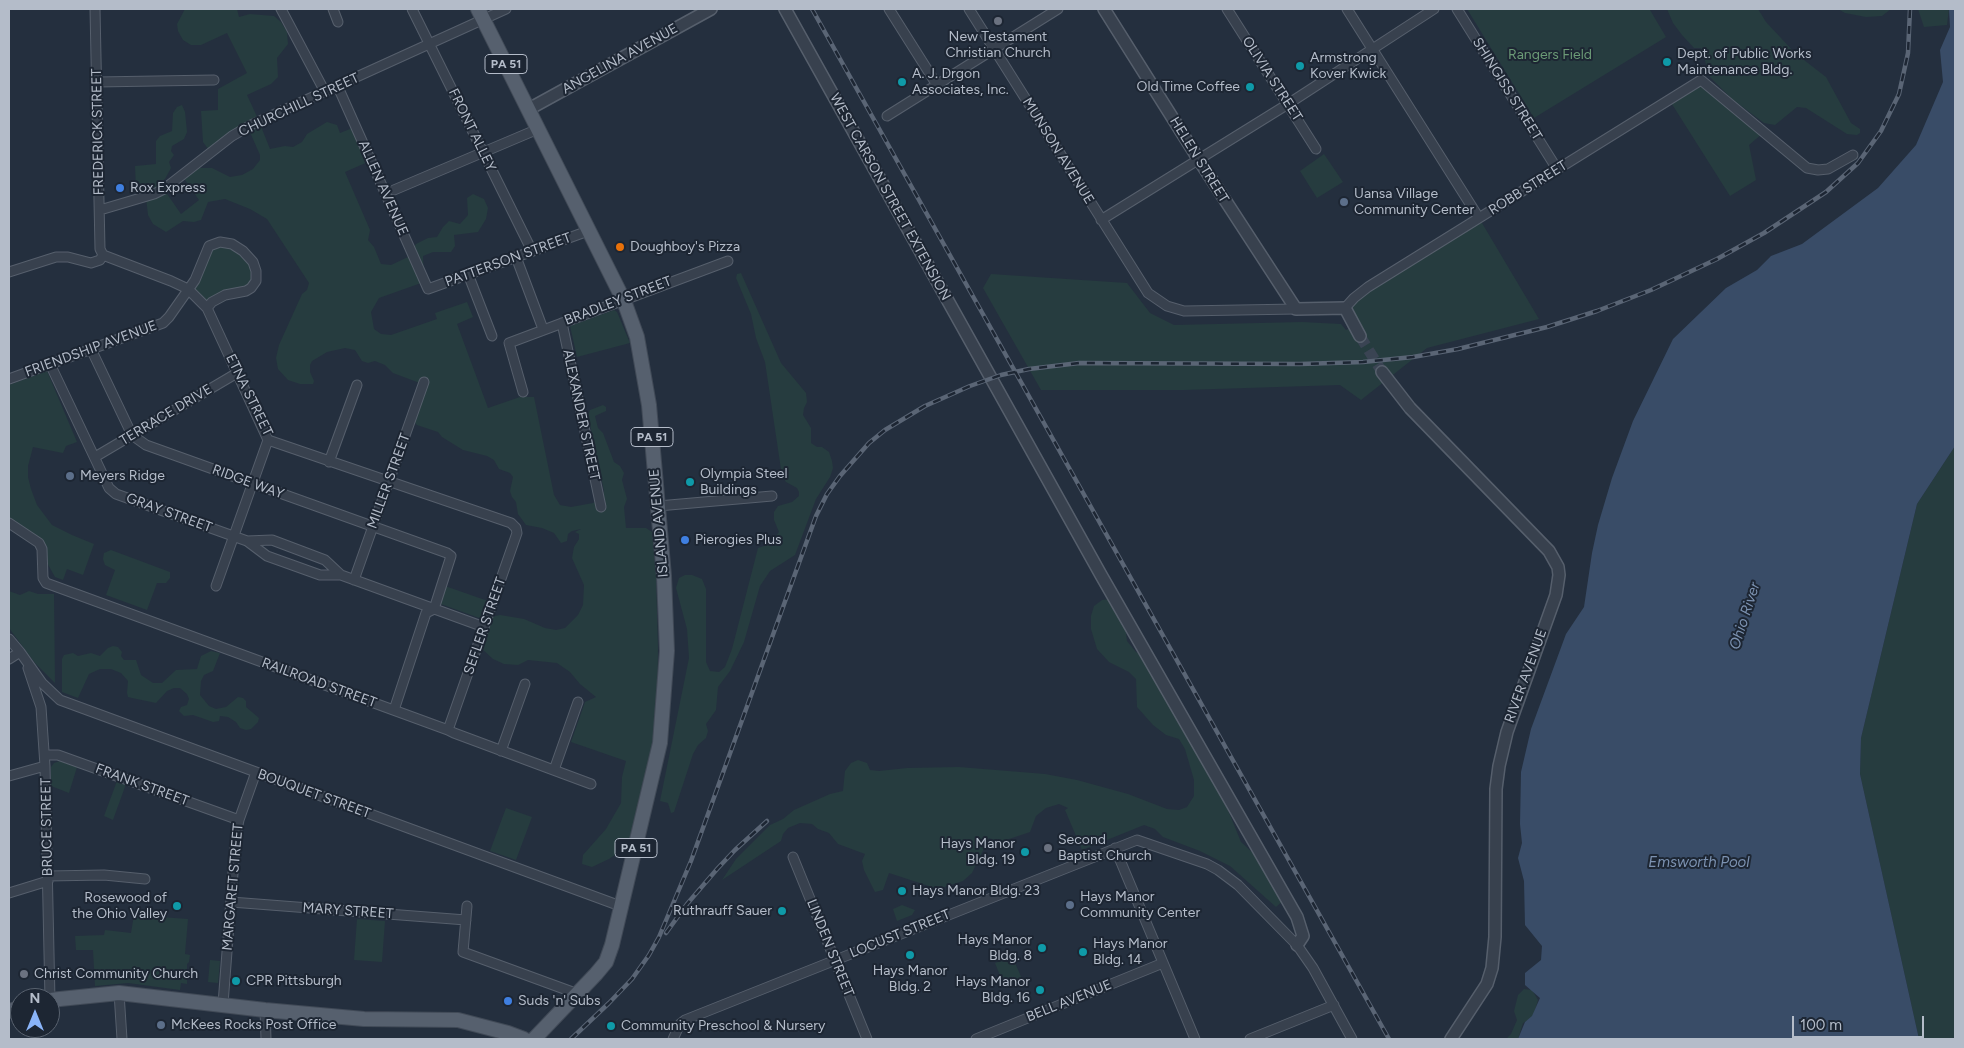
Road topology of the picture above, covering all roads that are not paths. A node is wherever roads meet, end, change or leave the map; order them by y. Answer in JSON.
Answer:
{"nodes":[{"id":1,"x":95,"y":9,"type":"edge"},
{"id":2,"x":281,"y":9,"type":"edge"},
{"id":3,"x":333,"y":9,"type":"edge"},
{"id":4,"x":412,"y":9,"type":"edge"},
{"id":5,"x":506,"y":9,"type":"edge"},
{"id":6,"x":710,"y":9,"type":"edge"},
{"id":7,"x":785,"y":9,"type":"edge"},
{"id":8,"x":890,"y":9,"type":"edge"},
{"id":9,"x":969,"y":9,"type":"edge"},
{"id":10,"x":1058,"y":9,"type":"edge"},
{"id":11,"x":1104,"y":9,"type":"edge"},
{"id":12,"x":1227,"y":9,"type":"edge"},
{"id":13,"x":1347,"y":9,"type":"edge"},
{"id":14,"x":1434,"y":9,"type":"edge"},
{"id":15,"x":1457,"y":9,"type":"edge"},
{"id":16,"x":481,"y":14,"type":"edge"},
{"id":17,"x":338,"y":22,"type":"dead end"},
{"id":18,"x":430,"y":44,"type":"junction"},
{"id":19,"x":994,"y":49,"type":"junction"},
{"id":20,"x":1372,"y":49,"type":"junction"},
{"id":21,"x":214,"y":80,"type":"dead end"},
{"id":22,"x":97,"y":82,"type":"junction"},
{"id":23,"x":937,"y":85,"type":"junction"},
{"id":24,"x":338,"y":87,"type":"junction"},
{"id":25,"x":325,"y":92,"type":"junction"},
{"id":26,"x":1288,"y":104,"type":"junction"},
{"id":27,"x":529,"y":109,"type":"junction"},
{"id":28,"x":887,"y":116,"type":"dead end"},
{"id":29,"x":538,"y":129,"type":"junction"},
{"id":30,"x":1316,"y":149,"type":"dead end"},
{"id":31,"x":483,"y":153,"type":"junction"},
{"id":32,"x":1853,"y":155,"type":"dead end"},
{"id":33,"x":1199,"y":160,"type":"junction"},
{"id":34,"x":1557,"y":170,"type":"junction"},
{"id":35,"x":394,"y":190,"type":"dead end"},
{"id":36,"x":100,"y":210,"type":"junction"},
{"id":37,"x":1479,"y":218,"type":"junction"},
{"id":38,"x":1101,"y":220,"type":"junction"},
{"id":39,"x":588,"y":230,"type":"junction"},
{"id":40,"x":532,"y":251,"type":"junction"},
{"id":41,"x":103,"y":255,"type":"junction"},
{"id":42,"x":516,"y":257,"type":"junction"},
{"id":43,"x":728,"y":260,"type":"dead end"},
{"id":44,"x":9,"y":272,"type":"edge"},
{"id":45,"x":468,"y":274,"type":"junction"},
{"id":46,"x":188,"y":289,"type":"junction"},
{"id":47,"x":428,"y":289,"type":"joint"},
{"id":48,"x":624,"y":301,"type":"junction"},
{"id":49,"x":207,"y":308,"type":"junction"},
{"id":50,"x":1345,"y":308,"type":"junction"},
{"id":51,"x":1296,"y":309,"type":"junction"},
{"id":52,"x":562,"y":323,"type":"junction"},
{"id":53,"x":542,"y":330,"type":"junction"},
{"id":54,"x":492,"y":336,"type":"dead end"},
{"id":55,"x":1360,"y":336,"type":"tunnel mouth"},
{"id":56,"x":91,"y":350,"type":"junction"},
{"id":57,"x":50,"y":364,"type":"junction"},
{"id":58,"x":1382,"y":372,"type":"tunnel mouth"},
{"id":59,"x":237,"y":373,"type":"junction"},
{"id":60,"x":9,"y":379,"type":"edge"},
{"id":61,"x":424,"y":382,"type":"dead end"},
{"id":62,"x":357,"y":385,"type":"dead end"},
{"id":63,"x":523,"y":392,"type":"dead end"},
{"id":64,"x":132,"y":435,"type":"junction"},
{"id":65,"x":268,"y":440,"type":"junction"},
{"id":66,"x":95,"y":457,"type":"junction"},
{"id":67,"x":329,"y":462,"type":"junction"},
{"id":68,"x":389,"y":482,"type":"junction"},
{"id":69,"x":252,"y":483,"type":"junction"},
{"id":70,"x":772,"y":496,"type":"dead end"},
{"id":71,"x":658,"y":506,"type":"junction"},
{"id":72,"x":601,"y":507,"type":"dead end"},
{"id":73,"x":9,"y":523,"type":"edge"},
{"id":74,"x":511,"y":523,"type":"joint"},
{"id":75,"x":373,"y":527,"type":"junction"},
{"id":76,"x":233,"y":536,"type":"junction"},
{"id":77,"x":247,"y":541,"type":"junction"},
{"id":78,"x":341,"y":575,"type":"junction"},
{"id":79,"x":354,"y":580,"type":"junction"},
{"id":80,"x":216,"y":586,"type":"dead end"},
{"id":81,"x":430,"y":611,"type":"junction"},
{"id":82,"x":484,"y":627,"type":"junction"},
{"id":83,"x":9,"y":639,"type":"edge"},
{"id":84,"x":22,"y":654,"type":"junction"},
{"id":85,"x":9,"y":659,"type":"edge"},
{"id":86,"x":525,"y":684,"type":"dead end"},
{"id":87,"x":578,"y":702,"type":"dead end"},
{"id":88,"x":394,"y":710,"type":"junction"},
{"id":89,"x":448,"y":730,"type":"junction"},
{"id":90,"x":501,"y":751,"type":"junction"},
{"id":91,"x":44,"y":755,"type":"junction"},
{"id":92,"x":45,"y":766,"type":"junction"},
{"id":93,"x":554,"y":770,"type":"junction"},
{"id":94,"x":256,"y":772,"type":"junction"},
{"id":95,"x":9,"y":776,"type":"edge"},
{"id":96,"x":591,"y":784,"type":"dead end"},
{"id":97,"x":238,"y":820,"type":"junction"},
{"id":98,"x":1116,"y":848,"type":"junction"},
{"id":99,"x":793,"y":857,"type":"dead end"},
{"id":100,"x":48,"y":879,"type":"junction"},
{"id":101,"x":145,"y":879,"type":"dead end"},
{"id":102,"x":9,"y":893,"type":"edge"},
{"id":103,"x":230,"y":902,"type":"junction"},
{"id":104,"x":467,"y":906,"type":"dead end"},
{"id":105,"x":623,"y":907,"type":"junction"},
{"id":106,"x":466,"y":920,"type":"junction"},
{"id":107,"x":1297,"y":945,"type":"junction"},
{"id":108,"x":834,"y":960,"type":"junction"},
{"id":109,"x":1163,"y":963,"type":"junction"},
{"id":110,"x":50,"y":988,"type":"edge"},
{"id":111,"x":119,"y":993,"type":"junction"},
{"id":112,"x":578,"y":994,"type":"junction"},
{"id":113,"x":60,"y":999,"type":"edge"},
{"id":114,"x":223,"y":1004,"type":"junction"},
{"id":115,"x":1334,"y":1006,"type":"junction"},
{"id":116,"x":265,"y":1010,"type":"junction"},
{"id":117,"x":504,"y":1036,"type":"edge"},
{"id":118,"x":122,"y":1039,"type":"edge"},
{"id":119,"x":266,"y":1039,"type":"edge"},
{"id":120,"x":524,"y":1039,"type":"edge"},
{"id":121,"x":534,"y":1039,"type":"edge"},
{"id":122,"x":673,"y":1039,"type":"edge"},
{"id":123,"x":867,"y":1039,"type":"edge"},
{"id":124,"x":976,"y":1039,"type":"edge"},
{"id":125,"x":1195,"y":1039,"type":"edge"},
{"id":126,"x":1250,"y":1039,"type":"edge"},
{"id":127,"x":1352,"y":1039,"type":"edge"},
{"id":128,"x":1451,"y":1039,"type":"edge"}],
"edges":[{"from":1,"to":22,"type":"street","name":"FREDERICK STREET"},
{"from":2,"to":25,"type":"street"},
{"from":3,"to":17,"type":"street"},
{"from":4,"to":18,"type":"street","name":"FRONT ALLEY"},
{"from":5,"to":16,"type":"street","name":"CHURCHILL STREET"},
{"from":6,"to":27,"type":"street","name":"ANGELINA AVENUE"},
{"from":7,"to":107,"type":"street","name":"WEST CARSON STREET EXTENSION"},
{"from":8,"to":23,"type":"street"},
{"from":9,"to":19,"type":"street","name":"MUNSON AVENUE"},
{"from":10,"to":19,"type":"street"},
{"from":11,"to":33,"type":"street","name":"HELEN STREET"},
{"from":12,"to":26,"type":"street","name":"OLIVIA STREET"},
{"from":13,"to":20,"type":"street"},
{"from":14,"to":20,"type":"street"},
{"from":15,"to":34,"type":"street","name":"SHINGISS STREET"},
{"from":16,"to":18,"type":"street","name":"CHURCHILL STREET"},
{"from":16,"to":27,"type":"main road","name":"ISLAND AVENUE","number":"PA 51"},
{"from":18,"to":24,"type":"street","name":"CHURCHILL STREET"},
{"from":18,"to":31,"type":"street","name":"FRONT ALLEY"},
{"from":19,"to":23,"type":"street"},
{"from":19,"to":38,"type":"street","name":"MUNSON AVENUE"},
{"from":20,"to":26,"type":"street"},
{"from":20,"to":37,"type":"street"},
{"from":21,"to":22,"type":"street"},
{"from":22,"to":36,"type":"street","name":"FREDERICK STREET"},
{"from":23,"to":28,"type":"street"},
{"from":24,"to":25,"type":"street","name":"CHURCHILL STREET"},
{"from":24,"to":47,"type":"street","name":"ALLEN AVENUE"},
{"from":25,"to":36,"type":"street","name":"CHURCHILL STREET"},
{"from":26,"to":30,"type":"street","name":"OLIVIA STREET"},
{"from":26,"to":33,"type":"street"},
{"from":27,"to":29,"type":"main road","name":"ISLAND AVENUE","number":"PA 51"},
{"from":29,"to":31,"type":"street"},
{"from":29,"to":39,"type":"main road","name":"ISLAND AVENUE","number":"PA 51"},
{"from":31,"to":35,"type":"street"},
{"from":31,"to":40,"type":"street","name":"FRONT ALLEY"},
{"from":32,"to":34,"type":"street","name":"ROBB STREET"},
{"from":33,"to":38,"type":"street"},
{"from":33,"to":51,"type":"street","name":"HELEN STREET"},
{"from":34,"to":37,"type":"street","name":"ROBB STREET"},
{"from":36,"to":41,"type":"street","name":"FREDERICK STREET"},
{"from":37,"to":50,"type":"street","name":"ROBB STREET"},
{"from":38,"to":51,"type":"street","name":"MUNSON AVENUE"},
{"from":39,"to":40,"type":"street","name":"PATTERSON STREET"},
{"from":39,"to":48,"type":"main road","name":"ISLAND AVENUE","number":"PA 51"},
{"from":40,"to":42,"type":"street","name":"PATTERSON STREET"},
{"from":41,"to":44,"type":"street"},
{"from":41,"to":46,"type":"street","name":"ETNA STREET"},
{"from":42,"to":45,"type":"street","name":"PATTERSON STREET"},
{"from":42,"to":53,"type":"street"},
{"from":43,"to":48,"type":"street","name":"BRADLEY STREET"},
{"from":45,"to":47,"type":"street","name":"PATTERSON STREET"},
{"from":45,"to":54,"type":"street"},
{"from":46,"to":49,"type":"street","name":"ETNA STREET"},
{"from":46,"to":49,"type":"street","name":"FRIENDSHIP AVENUE"},
{"from":46,"to":56,"type":"street","name":"FRIENDSHIP AVENUE"},
{"from":48,"to":52,"type":"street","name":"BRADLEY STREET"},
{"from":48,"to":71,"type":"main road","name":"ISLAND AVENUE","number":"PA 51"},
{"from":49,"to":59,"type":"street","name":"ETNA STREET"},
{"from":50,"to":51,"type":"street"},
{"from":50,"to":55,"type":"street"},
{"from":52,"to":53,"type":"street","name":"BRADLEY STREET"},
{"from":52,"to":72,"type":"street","name":"ALEXANDER STREET"},
{"from":53,"to":63,"type":"street","name":"BRADLEY STREET"},
{"from":56,"to":57,"type":"street","name":"FRIENDSHIP AVENUE"},
{"from":56,"to":64,"type":"street"},
{"from":57,"to":60,"type":"street","name":"FRIENDSHIP AVENUE"},
{"from":57,"to":66,"type":"street","name":"GRAY STREET"},
{"from":58,"to":128,"type":"street","name":"RIVER AVENUE"},
{"from":59,"to":64,"type":"street","name":"TERRACE DRIVE"},
{"from":59,"to":65,"type":"street","name":"ETNA STREET"},
{"from":61,"to":68,"type":"street","name":"MILLER STREET"},
{"from":62,"to":67,"type":"street"},
{"from":64,"to":66,"type":"street","name":"TERRACE DRIVE"},
{"from":64,"to":69,"type":"street","name":"RIDGE WAY"},
{"from":65,"to":67,"type":"street","name":"ETNA STREET"},
{"from":65,"to":69,"type":"street"},
{"from":66,"to":76,"type":"street","name":"GRAY STREET"},
{"from":67,"to":68,"type":"street","name":"ETNA STREET"},
{"from":68,"to":74,"type":"street","name":"ETNA STREET"},
{"from":68,"to":75,"type":"street","name":"MILLER STREET"},
{"from":69,"to":75,"type":"street","name":"RIDGE WAY"},
{"from":69,"to":76,"type":"street"},
{"from":70,"to":71,"type":"street"},
{"from":71,"to":105,"type":"main road","name":"ISLAND AVENUE","number":"PA 51"},
{"from":73,"to":88,"type":"street","name":"RAILROAD STREET"},
{"from":74,"to":82,"type":"street","name":"SEFLER STREET"},
{"from":75,"to":79,"type":"street","name":"MILLER STREET"},
{"from":75,"to":81,"type":"street","name":"RIDGE WAY"},
{"from":76,"to":77,"type":"street","name":"GRAY STREET"},
{"from":76,"to":80,"type":"street"},
{"from":77,"to":78,"type":"street","name":"GRAY STREET"},
{"from":77,"to":78,"type":"street","name":"GRAY STREET"},
{"from":78,"to":79,"type":"street","name":"GRAY STREET"},
{"from":79,"to":81,"type":"street","name":"GRAY STREET"},
{"from":81,"to":82,"type":"street","name":"GRAY STREET"},
{"from":81,"to":88,"type":"street"},
{"from":82,"to":89,"type":"street","name":"SEFLER STREET"},
{"from":83,"to":84,"type":"street","name":"BOUQUET STREET"},
{"from":84,"to":85,"type":"street"},
{"from":84,"to":91,"type":"street","name":"BRUCE STREET"},
{"from":84,"to":94,"type":"street","name":"BOUQUET STREET"},
{"from":86,"to":90,"type":"street"},
{"from":87,"to":93,"type":"street"},
{"from":88,"to":89,"type":"street","name":"RAILROAD STREET"},
{"from":89,"to":90,"type":"street","name":"RAILROAD STREET"},
{"from":90,"to":93,"type":"street","name":"RAILROAD STREET"},
{"from":91,"to":92,"type":"street","name":"BRUCE STREET"},
{"from":91,"to":97,"type":"street","name":"FRANK STREET"},
{"from":92,"to":95,"type":"street"},
{"from":92,"to":100,"type":"street","name":"BRUCE STREET"},
{"from":93,"to":96,"type":"street","name":"RAILROAD STREET"},
{"from":94,"to":97,"type":"street","name":"MARGARET STREET"},
{"from":94,"to":105,"type":"street","name":"BOUQUET STREET"},
{"from":97,"to":103,"type":"street","name":"MARGARET STREET"},
{"from":98,"to":107,"type":"street","name":"LOCUST STREET"},
{"from":98,"to":108,"type":"street","name":"LOCUST STREET"},
{"from":98,"to":109,"type":"street"},
{"from":99,"to":108,"type":"street","name":"LINDEN STREET"},
{"from":100,"to":101,"type":"street"},
{"from":100,"to":102,"type":"street"},
{"from":100,"to":110,"type":"street","name":"BRUCE STREET"},
{"from":103,"to":106,"type":"street","name":"MARY STREET"},
{"from":103,"to":114,"type":"street","name":"MARGARET STREET"},
{"from":104,"to":106,"type":"street"},
{"from":105,"to":112,"type":"main road","name":"ISLAND AVENUE","number":"PA 51"},
{"from":106,"to":112,"type":"street"},
{"from":107,"to":115,"type":"street"},
{"from":108,"to":122,"type":"street","name":"LOCUST STREET"},
{"from":108,"to":123,"type":"street","name":"LINDEN STREET"},
{"from":109,"to":124,"type":"street","name":"BELL AVENUE"},
{"from":109,"to":125,"type":"street"},
{"from":111,"to":113,"type":"main road"},
{"from":111,"to":114,"type":"main road"},
{"from":111,"to":118,"type":"street"},
{"from":112,"to":121,"type":"main road","name":"ISLAND AVENUE","number":"PA 51"},
{"from":114,"to":116,"type":"main road"},
{"from":115,"to":126,"type":"street"},
{"from":115,"to":127,"type":"street"},
{"from":116,"to":117,"type":"main road"},
{"from":116,"to":119,"type":"street"},
{"from":117,"to":120,"type":"main road"}]}
